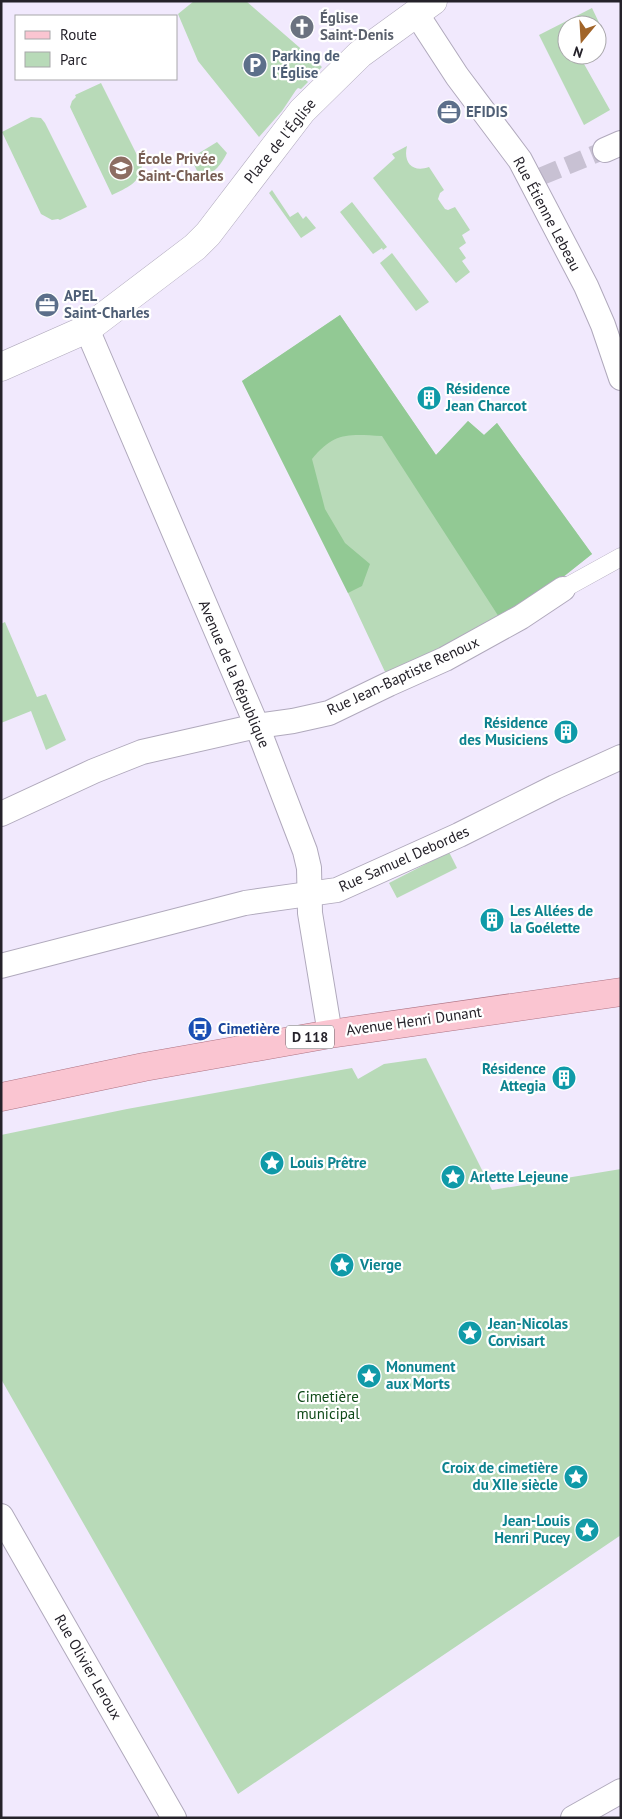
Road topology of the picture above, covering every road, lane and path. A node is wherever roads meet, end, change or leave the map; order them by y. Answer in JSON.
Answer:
{"nodes":[{"id":1,"x":424,"y":7,"type":"edge"},
{"id":2,"x":87,"y":329,"type":"junction"},
{"id":3,"x":1,"y":367,"type":"edge"},
{"id":4,"x":621,"y":378,"type":"edge"},
{"id":5,"x":621,"y":557,"type":"edge"},
{"id":6,"x":563,"y":589,"type":"joint"},
{"id":7,"x":257,"y":726,"type":"junction"},
{"id":8,"x":621,"y":758,"type":"edge"},
{"id":9,"x":1,"y":814,"type":"edge"},
{"id":10,"x":310,"y":893,"type":"junction"},
{"id":11,"x":1,"y":966,"type":"edge"},
{"id":12,"x":621,"y":992,"type":"edge"},
{"id":13,"x":330,"y":1034,"type":"junction"},
{"id":14,"x":1,"y":1097,"type":"edge"},
{"id":15,"x":1,"y":1516,"type":"edge"},
{"id":16,"x":621,"y":1791,"type":"edge"},
{"id":17,"x":174,"y":1818,"type":"edge"},
{"id":18,"x":573,"y":1818,"type":"edge"}],
"edges":[{"from":1,"to":2,"type":"main road","name":"Place de l'Église"},
{"from":1,"to":4,"type":"street","name":"Rue Étienne Lebeau"},
{"from":2,"to":3,"type":"main road","name":"Place de l'Église"},
{"from":2,"to":7,"type":"street","name":"Avenue de la République"},
{"from":5,"to":6,"type":"street","name":"Rue Jean-Baptiste Renoux"},
{"from":6,"to":7,"type":"street","name":"Rue Jean-Baptiste Renoux"},
{"from":7,"to":9,"type":"street","name":"Rue Jean-Baptiste Renoux"},
{"from":7,"to":10,"type":"street","name":"Avenue de la République"},
{"from":8,"to":10,"type":"street","name":"Rue Samuel Debordes"},
{"from":10,"to":11,"type":"street","name":"Rue Samuel Debordes"},
{"from":10,"to":13,"type":"street","name":"Avenue de la République"},
{"from":12,"to":13,"type":"main road","name":"Avenue Henri Dunant","number":"D 118"},
{"from":13,"to":14,"type":"main road","name":"Avenue Henri Dunant","number":"D 118"},
{"from":15,"to":17,"type":"street","name":"Rue Olivier Leroux"},
{"from":16,"to":18,"type":"street"}]}
